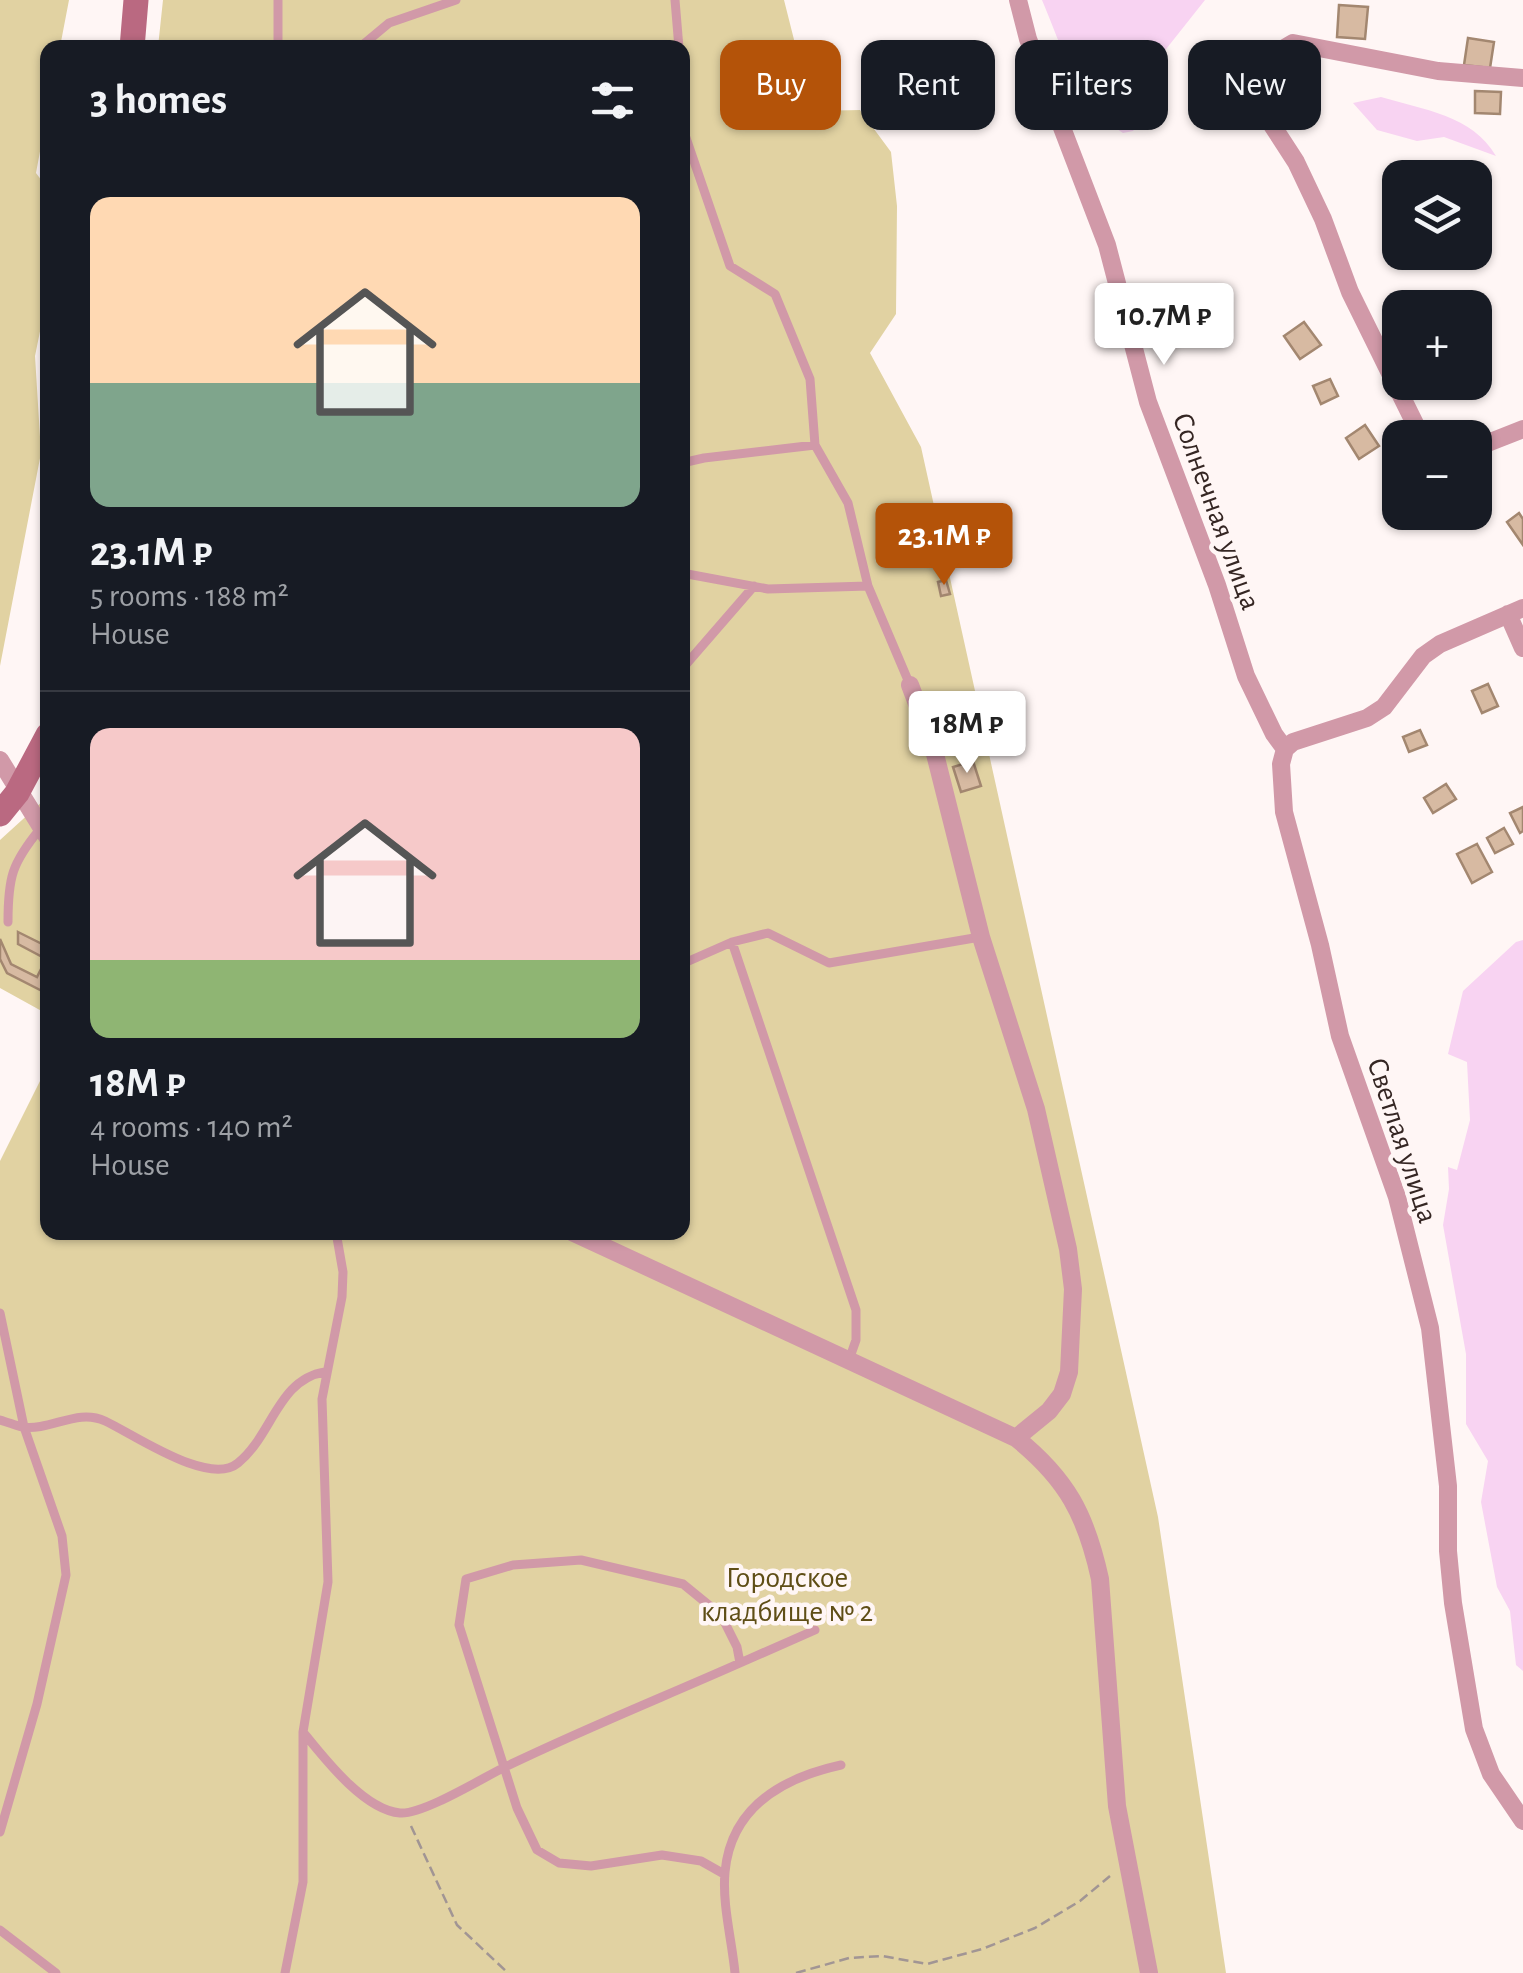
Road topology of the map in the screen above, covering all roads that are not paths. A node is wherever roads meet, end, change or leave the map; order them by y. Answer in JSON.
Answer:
{"nodes":[{"id":1,"x":136,"y":0,"type":"edge"},
{"id":2,"x":278,"y":0,"type":"edge"},
{"id":3,"x":456,"y":0,"type":"edge"},
{"id":4,"x":675,"y":0,"type":"edge"},
{"id":5,"x":1018,"y":0,"type":"edge"},
{"id":6,"x":133,"y":40,"type":"edge"},
{"id":7,"x":278,"y":40,"type":"edge"},
{"id":8,"x":368,"y":40,"type":"edge"},
{"id":9,"x":678,"y":40,"type":"edge"},
{"id":10,"x":1523,"y":78,"type":"edge"},
{"id":11,"x":690,"y":150,"type":"edge"},
{"id":12,"x":1413,"y":420,"type":"edge"},
{"id":13,"x":1523,"y":429,"type":"edge"},
{"id":14,"x":1492,"y":441,"type":"edge"},
{"id":15,"x":815,"y":446,"type":"junction"},
{"id":16,"x":690,"y":461,"type":"edge"},
{"id":17,"x":690,"y":574,"type":"edge"},
{"id":18,"x":754,"y":586,"type":"junction"},
{"id":19,"x":868,"y":586,"type":"junction"},
{"id":20,"x":1515,"y":610,"type":"edge"},
{"id":21,"x":1523,"y":648,"type":"edge"},
{"id":22,"x":690,"y":660,"type":"edge"},
{"id":23,"x":910,"y":685,"type":"joint"},
{"id":24,"x":1286,"y":749,"type":"junction"},
{"id":25,"x":40,"y":750,"type":"edge"},
{"id":26,"x":0,"y":760,"type":"edge"},
{"id":27,"x":17,"y":793,"type":"junction"},
{"id":28,"x":0,"y":814,"type":"edge"},
{"id":29,"x":40,"y":828,"type":"edge"},
{"id":30,"x":40,"y":837,"type":"edge"},
{"id":31,"x":8,"y":922,"type":"dead end"},
{"id":32,"x":981,"y":937,"type":"junction"},
{"id":33,"x":732,"y":942,"type":"junction"},
{"id":34,"x":690,"y":960,"type":"edge"},
{"id":35,"x":337,"y":1240,"type":"edge"},
{"id":36,"x":589,"y":1240,"type":"edge"},
{"id":37,"x":0,"y":1313,"type":"edge"},
{"id":38,"x":849,"y":1360,"type":"junction"},
{"id":39,"x":325,"y":1372,"type":"junction"},
{"id":40,"x":0,"y":1420,"type":"edge"},
{"id":41,"x":24,"y":1427,"type":"junction"},
{"id":42,"x":1016,"y":1438,"type":"junction"},
{"id":43,"x":814,"y":1630,"type":"dead end"},
{"id":44,"x":740,"y":1663,"type":"junction"},
{"id":45,"x":303,"y":1732,"type":"junction"},
{"id":46,"x":841,"y":1765,"type":"dead end"},
{"id":47,"x":504,"y":1768,"type":"junction"},
{"id":48,"x":1523,"y":1821,"type":"edge"},
{"id":49,"x":0,"y":1832,"type":"edge"},
{"id":50,"x":724,"y":1874,"type":"junction"},
{"id":51,"x":0,"y":1930,"type":"edge"},
{"id":52,"x":56,"y":1973,"type":"edge"},
{"id":53,"x":285,"y":1973,"type":"edge"},
{"id":54,"x":735,"y":1973,"type":"edge"},
{"id":55,"x":1149,"y":1973,"type":"edge"}],
"edges":[{"from":1,"to":6,"type":"main road"},
{"from":2,"to":7,"type":"lane"},
{"from":3,"to":8,"type":"lane"},
{"from":4,"to":9,"type":"lane"},
{"from":5,"to":24,"type":"street","name":"Солнечная улица"},
{"from":10,"to":12,"type":"street"},
{"from":11,"to":15,"type":"lane"},
{"from":13,"to":14,"type":"street"},
{"from":15,"to":16,"type":"lane"},
{"from":15,"to":19,"type":"lane"},
{"from":17,"to":18,"type":"lane"},
{"from":18,"to":19,"type":"lane"},
{"from":18,"to":22,"type":"lane"},
{"from":19,"to":23,"type":"lane"},
{"from":20,"to":21,"type":"street"},
{"from":20,"to":24,"type":"street"},
{"from":23,"to":32,"type":"street"},
{"from":24,"to":48,"type":"street","name":"Светлая улица"},
{"from":25,"to":27,"type":"main road"},
{"from":26,"to":27,"type":"street"},
{"from":27,"to":28,"type":"main road"},
{"from":27,"to":29,"type":"street"},
{"from":30,"to":31,"type":"lane"},
{"from":32,"to":33,"type":"lane"},
{"from":32,"to":42,"type":"street"},
{"from":33,"to":34,"type":"lane"},
{"from":33,"to":38,"type":"lane"},
{"from":35,"to":39,"type":"lane"},
{"from":36,"to":38,"type":"street"},
{"from":37,"to":41,"type":"lane"},
{"from":38,"to":42,"type":"street"},
{"from":39,"to":41,"type":"lane"},
{"from":39,"to":45,"type":"lane"},
{"from":40,"to":41,"type":"lane"},
{"from":41,"to":49,"type":"lane"},
{"from":42,"to":55,"type":"street"},
{"from":43,"to":44,"type":"lane"},
{"from":44,"to":47,"type":"lane"},
{"from":44,"to":47,"type":"lane"},
{"from":45,"to":47,"type":"lane"},
{"from":45,"to":53,"type":"lane"},
{"from":46,"to":50,"type":"lane"},
{"from":47,"to":50,"type":"lane"},
{"from":50,"to":54,"type":"lane"},
{"from":51,"to":52,"type":"lane"}]}
